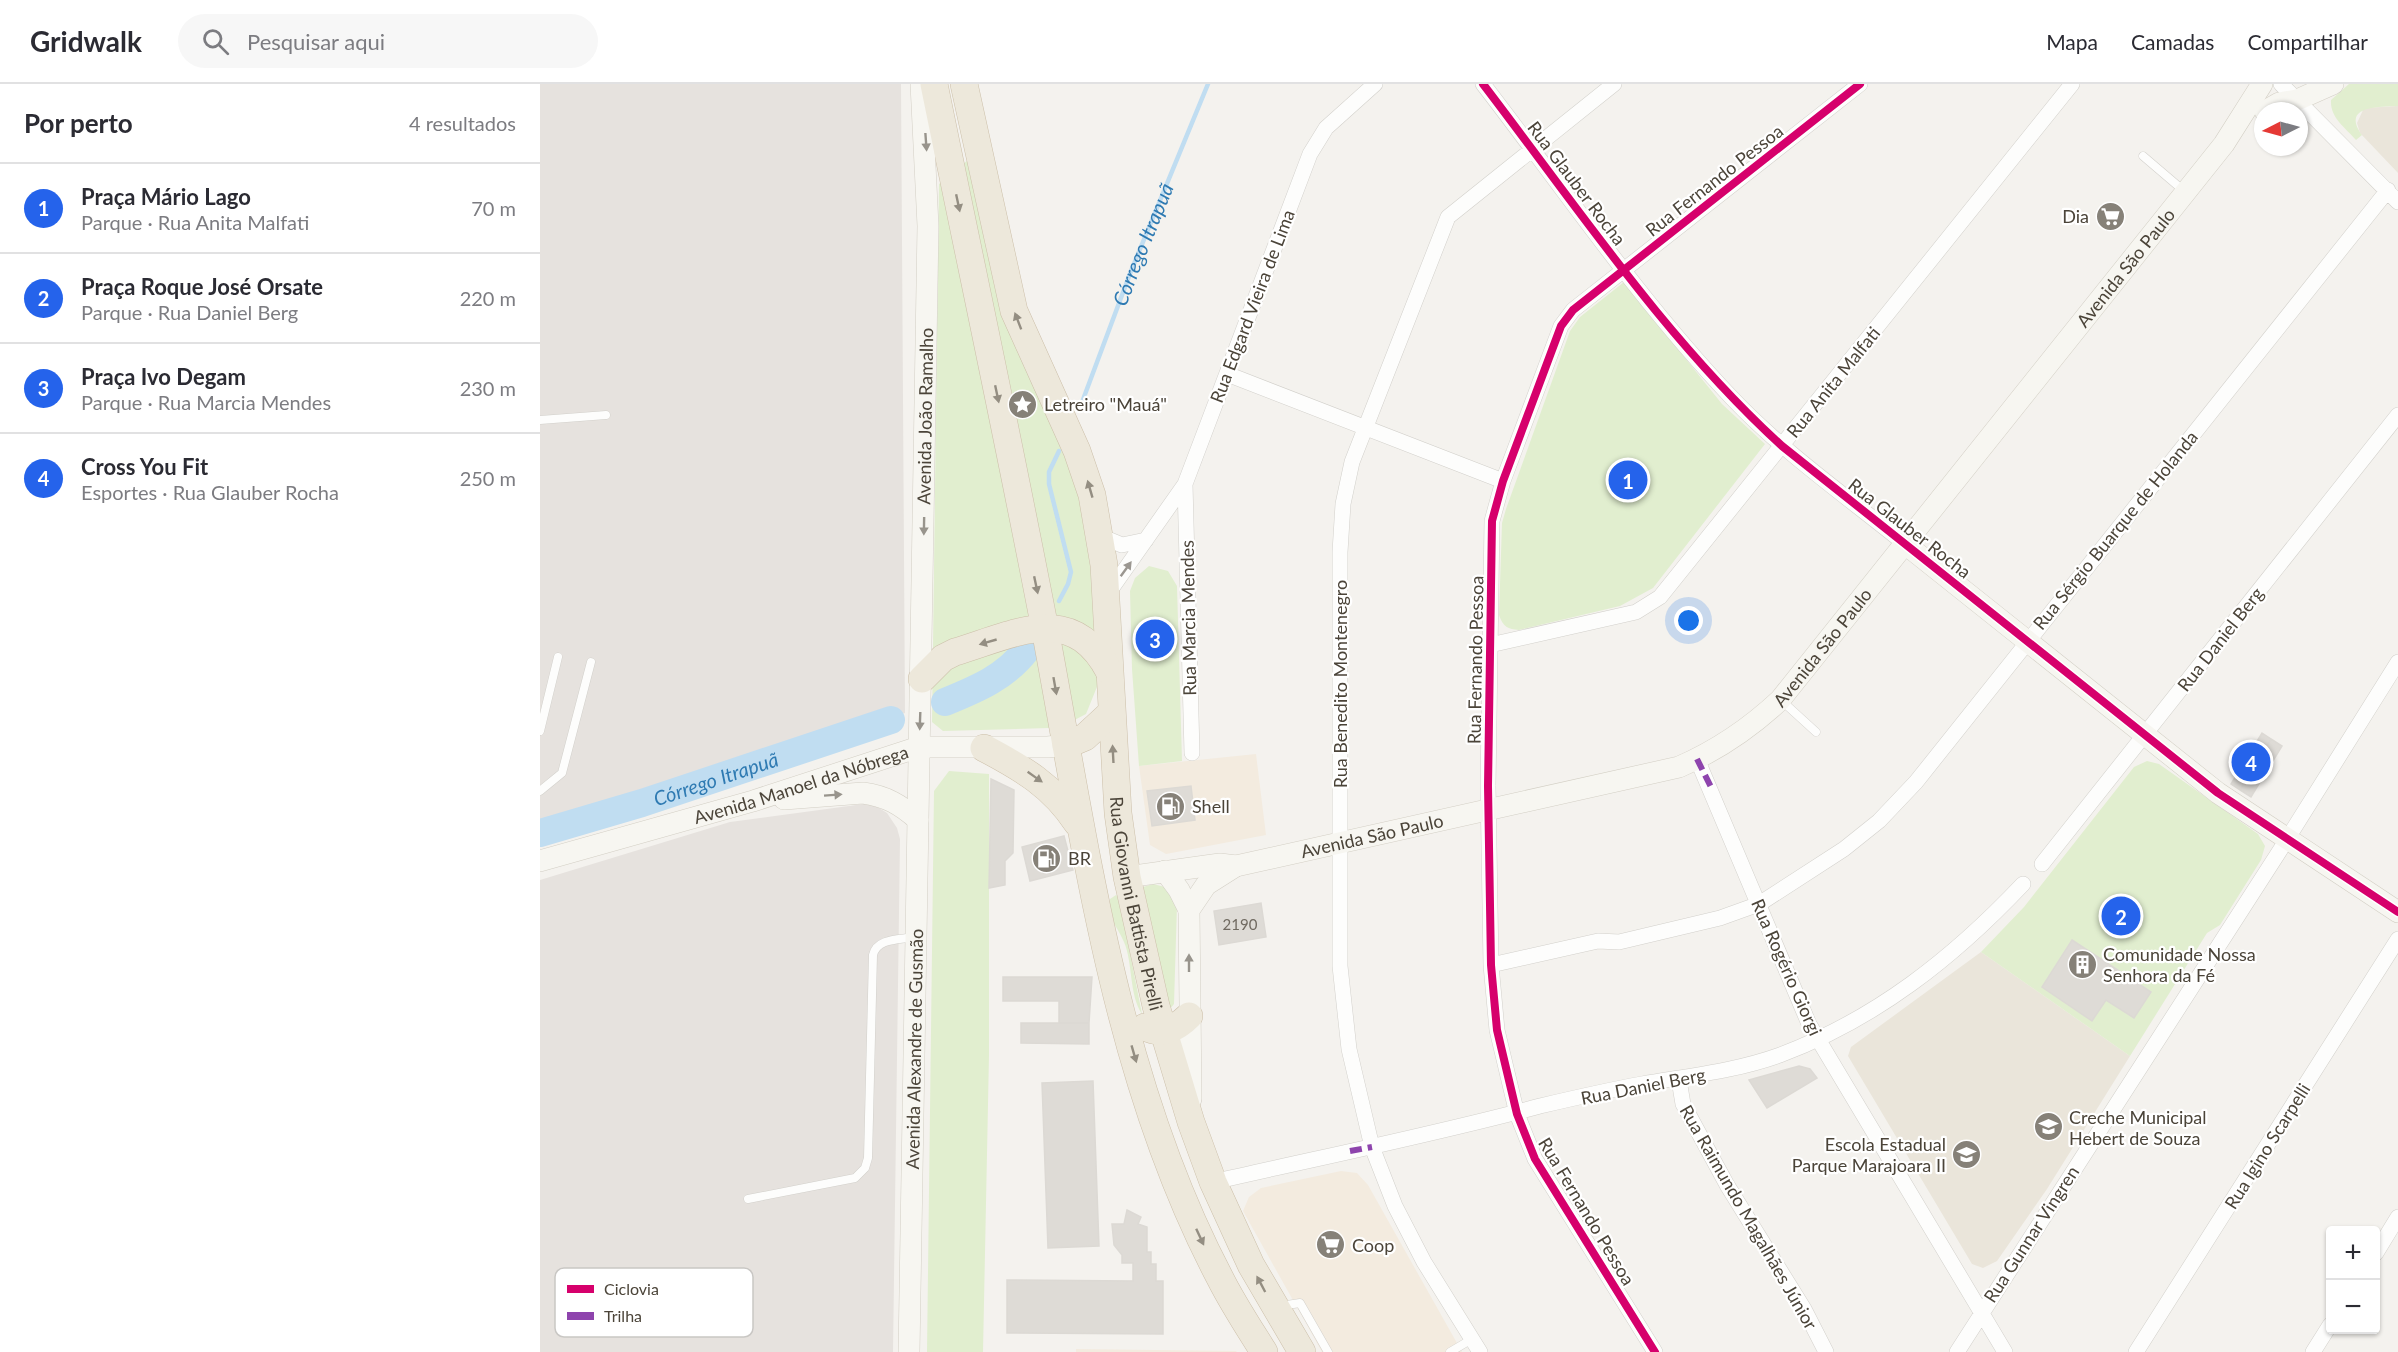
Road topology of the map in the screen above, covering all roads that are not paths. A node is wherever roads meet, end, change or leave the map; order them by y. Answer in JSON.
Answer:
{"nodes":[{"id":1,"x":921,"y":84,"type":"edge"},
{"id":2,"x":934,"y":84,"type":"edge"},
{"id":3,"x":1375,"y":84,"type":"edge"},
{"id":4,"x":1483,"y":84,"type":"edge"},
{"id":5,"x":1614,"y":84,"type":"edge"},
{"id":6,"x":1860,"y":84,"type":"edge"},
{"id":7,"x":2072,"y":84,"type":"edge"},
{"id":8,"x":2262,"y":84,"type":"edge"},
{"id":9,"x":2281,"y":84,"type":"edge"},
{"id":10,"x":2333,"y":84,"type":"edge"},
{"id":11,"x":968,"y":88,"type":"edge"},
{"id":12,"x":2297,"y":100,"type":"junction"},
{"id":13,"x":2285,"y":102,"type":"edge"},
{"id":14,"x":2254,"y":120,"type":"edge"},
{"id":15,"x":2224,"y":144,"type":"junction"},
{"id":16,"x":1533,"y":149,"type":"junction"},
{"id":17,"x":2144,"y":156,"type":"dead end"},
{"id":18,"x":2185,"y":192,"type":"junction"},
{"id":19,"x":2393,"y":196,"type":"edge"},
{"id":20,"x":1623,"y":270,"type":"junction"},
{"id":21,"x":1227,"y":374,"type":"junction"},
{"id":22,"x":606,"y":415,"type":"dead end"},
{"id":23,"x":2398,"y":415,"type":"edge"},
{"id":24,"x":540,"y":420,"type":"edge"},
{"id":25,"x":1365,"y":428,"type":"junction"},
{"id":26,"x":1782,"y":446,"type":"junction"},
{"id":27,"x":1503,"y":481,"type":"junction"},
{"id":28,"x":1185,"y":484,"type":"junction"},
{"id":29,"x":1100,"y":536,"type":"junction"},
{"id":30,"x":1146,"y":540,"type":"junction"},
{"id":31,"x":1904,"y":543,"type":"junction"},
{"id":32,"x":1106,"y":597,"type":"junction"},
{"id":33,"x":1045,"y":628,"type":"junction"},
{"id":34,"x":2027,"y":640,"type":"junction"},
{"id":35,"x":1490,"y":645,"type":"junction"},
{"id":36,"x":558,"y":657,"type":"dead end"},
{"id":37,"x":591,"y":662,"type":"dead end"},
{"id":38,"x":2398,"y":662,"type":"edge"},
{"id":39,"x":1110,"y":672,"type":"junction"},
{"id":40,"x":922,"y":679,"type":"junction"},
{"id":41,"x":1780,"y":700,"type":"junction"},
{"id":42,"x":1111,"y":713,"type":"junction"},
{"id":43,"x":540,"y":731,"type":"edge"},
{"id":44,"x":1816,"y":732,"type":"dead end"},
{"id":45,"x":2145,"y":734,"type":"junction"},
{"id":46,"x":1066,"y":745,"type":"junction"},
{"id":47,"x":919,"y":747,"type":"junction"},
{"id":48,"x":984,"y":748,"type":"junction"},
{"id":49,"x":1191,"y":753,"type":"dead end"},
{"id":50,"x":1697,"y":759,"type":"junction"},
{"id":51,"x":540,"y":791,"type":"edge"},
{"id":52,"x":753,"y":801,"type":"junction"},
{"id":53,"x":1489,"y":810,"type":"junction"},
{"id":54,"x":918,"y":820,"type":"junction"},
{"id":55,"x":1082,"y":830,"type":"junction"},
{"id":56,"x":2286,"y":841,"type":"junction"},
{"id":57,"x":1341,"y":842,"type":"junction"},
{"id":58,"x":540,"y":861,"type":"edge"},
{"id":59,"x":2042,"y":864,"type":"dead end"},
{"id":60,"x":1236,"y":866,"type":"junction"},
{"id":61,"x":1165,"y":871,"type":"junction"},
{"id":62,"x":1127,"y":877,"type":"junction"},
{"id":63,"x":2023,"y":884,"type":"dead end"},
{"id":64,"x":1097,"y":901,"type":"junction"},
{"id":65,"x":1759,"y":904,"type":"junction"},
{"id":66,"x":1189,"y":910,"type":"junction"},
{"id":67,"x":2398,"y":912,"type":"edge"},
{"id":68,"x":916,"y":937,"type":"junction"},
{"id":69,"x":2398,"y":939,"type":"edge"},
{"id":70,"x":1109,"y":956,"type":"junction"},
{"id":71,"x":1491,"y":964,"type":"junction"},
{"id":72,"x":1188,"y":1016,"type":"junction"},
{"id":73,"x":1162,"y":1031,"type":"junction"},
{"id":74,"x":1817,"y":1038,"type":"junction"},
{"id":75,"x":1679,"y":1080,"type":"junction"},
{"id":76,"x":1517,"y":1114,"type":"junction"},
{"id":77,"x":1191,"y":1122,"type":"junction"},
{"id":78,"x":1372,"y":1146,"type":"junction"},
{"id":79,"x":1213,"y":1182,"type":"junction"},
{"id":80,"x":748,"y":1199,"type":"dead end"},
{"id":81,"x":2398,"y":1218,"type":"edge"},
{"id":82,"x":2380,"y":1247,"type":"edge"},
{"id":83,"x":1275,"y":1310,"type":"junction"},
{"id":84,"x":1980,"y":1313,"type":"junction"},
{"id":85,"x":2326,"y":1332,"type":"edge"},
{"id":86,"x":1475,"y":1348,"type":"edge"},
{"id":87,"x":909,"y":1352,"type":"edge"},
{"id":88,"x":1264,"y":1352,"type":"edge"},
{"id":89,"x":1302,"y":1352,"type":"edge"},
{"id":90,"x":1328,"y":1352,"type":"edge"},
{"id":91,"x":1450,"y":1352,"type":"edge"},
{"id":92,"x":1655,"y":1352,"type":"edge"},
{"id":93,"x":1826,"y":1352,"type":"edge"},
{"id":94,"x":1957,"y":1352,"type":"edge"},
{"id":95,"x":2005,"y":1352,"type":"edge"},
{"id":96,"x":2136,"y":1352,"type":"edge"},
{"id":97,"x":2313,"y":1352,"type":"edge"}],
"edges":[{"from":1,"to":40,"type":"main road","name":"Avenida João Ramalho","one_way":true},
{"from":2,"to":33,"type":"highway","one_way":true},
{"from":3,"to":21,"type":"street","name":"Rua Edgard Vieira de Lima"},
{"from":4,"to":16,"type":"street","name":"Rua Glauber Rocha"},
{"from":5,"to":16,"type":"street","name":"Rua Benedito Montenegro"},
{"from":6,"to":20,"type":"street","name":"Rua Fernando Pessoa"},
{"from":7,"to":26,"type":"street","name":"Rua Anita Malfati"},
{"from":8,"to":15,"type":"main road","name":"Avenida São Paulo"},
{"from":9,"to":12,"type":"street"},
{"from":10,"to":12,"type":"main road","name":"Avenida São Paulo"},
{"from":29,"to":11,"type":"highway","name":"Rua Giovanni Battista Pirelli","one_way":true},
{"from":12,"to":13,"type":"main road","name":"Avenida São Paulo"},
{"from":12,"to":19,"type":"street"},
{"from":14,"to":15,"type":"main road","name":"Avenida São Paulo"},
{"from":15,"to":18,"type":"main road","name":"Avenida São Paulo"},
{"from":16,"to":20,"type":"street","name":"Rua Glauber Rocha"},
{"from":16,"to":25,"type":"street","name":"Rua Benedito Montenegro"},
{"from":17,"to":18,"type":"lane"},
{"from":18,"to":31,"type":"main road","name":"Avenida São Paulo"},
{"from":19,"to":34,"type":"street","name":"Rua Sérgio Buarque de Holanda"},
{"from":20,"to":26,"type":"street","name":"Rua Glauber Rocha"},
{"from":20,"to":27,"type":"street","name":"Rua Fernando Pessoa"},
{"from":21,"to":25,"type":"street"},
{"from":21,"to":28,"type":"street","name":"Rua Edgard Vieira de Lima"},
{"from":22,"to":24,"type":"lane"},
{"from":23,"to":45,"type":"street","name":"Rua Daniel Berg"},
{"from":25,"to":27,"type":"street"},
{"from":25,"to":57,"type":"street","name":"Rua Benedito Montenegro"},
{"from":26,"to":31,"type":"street","name":"Rua Glauber Rocha"},
{"from":26,"to":35,"type":"street","name":"Rua Anita Malfati"},
{"from":27,"to":35,"type":"street","name":"Rua Fernando Pessoa"},
{"from":28,"to":30,"type":"street","name":"Rua Edgard Vieira de Lima"},
{"from":28,"to":49,"type":"street","name":"Rua Marcia Mendes"},
{"from":29,"to":30,"type":"street"},
{"from":29,"to":32,"type":"highway","name":"Rua Giovanni Battista Pirelli"},
{"from":32,"to":30,"type":"street","name":"Rua Edgard Vieira de Lima","one_way":true},
{"from":31,"to":34,"type":"main road","name":"Rua Glauber Rocha"},
{"from":31,"to":41,"type":"main road","name":"Avenida São Paulo"},
{"from":32,"to":39,"type":"highway","name":"Rua Giovanni Battista Pirelli"},
{"from":33,"to":39,"type":"highway"},
{"from":33,"to":40,"type":"highway","one_way":true},
{"from":33,"to":46,"type":"highway","name":"Rua Giovanni Battista Pirelli","one_way":true},
{"from":34,"to":45,"type":"main road","name":"Rua Glauber Rocha"},
{"from":34,"to":65,"type":"street","name":"Rua Sérgio Buarque de Holanda"},
{"from":35,"to":53,"type":"street","name":"Rua Fernando Pessoa"},
{"from":36,"to":43,"type":"lane"},
{"from":37,"to":51,"type":"lane"},
{"from":38,"to":56,"type":"street","name":"Rua Gunnar Vingren"},
{"from":39,"to":42,"type":"highway","name":"Rua Giovanni Battista Pirelli"},
{"from":40,"to":47,"type":"main road","name":"Avenida João Ramalho","one_way":true},
{"from":41,"to":44,"type":"lane"},
{"from":41,"to":50,"type":"main road","name":"Avenida São Paulo"},
{"from":42,"to":46,"type":"highway"},
{"from":62,"to":42,"type":"highway","name":"Rua Giovanni Battista Pirelli","one_way":true},
{"from":45,"to":56,"type":"main road","name":"Rua Glauber Rocha"},
{"from":45,"to":59,"type":"street","name":"Rua Daniel Berg"},
{"from":46,"to":48,"type":"main road","name":"Avenida Manoel da Nóbrega"},
{"from":46,"to":55,"type":"highway","name":"Rua Giovanni Battista Pirelli"},
{"from":47,"to":48,"type":"main road","name":"Avenida Manoel da Nóbrega"},
{"from":47,"to":52,"type":"main road","name":"Avenida Manoel da Nóbrega"},
{"from":47,"to":54,"type":"main road","name":"Avenida Alexandre de Gusmão"},
{"from":48,"to":55,"type":"highway","one_way":true},
{"from":50,"to":53,"type":"main road","name":"Avenida São Paulo"},
{"from":50,"to":65,"type":"street","name":"Rua Rogério Giorgi"},
{"from":52,"to":54,"type":"main road","one_way":true},
{"from":52,"to":58,"type":"main road","name":"Avenida Manoel da Nóbrega"},
{"from":53,"to":57,"type":"main road","name":"Avenida São Paulo"},
{"from":53,"to":71,"type":"street","name":"Rua Fernando Pessoa"},
{"from":54,"to":68,"type":"main road","name":"Avenida Alexandre de Gusmão"},
{"from":55,"to":64,"type":"highway","name":"Rua Giovanni Battista Pirelli"},
{"from":56,"to":67,"type":"main road","name":"Rua Glauber Rocha"},
{"from":56,"to":84,"type":"street","name":"Rua Gunnar Vingren"},
{"from":57,"to":60,"type":"main road","name":"Avenida São Paulo"},
{"from":57,"to":78,"type":"street","name":"Rua Benedito Montenegro"},
{"from":60,"to":61,"type":"main road","name":"Avenida São Paulo"},
{"from":60,"to":66,"type":"main road","name":"Avenida São Paulo"},
{"from":61,"to":62,"type":"main road","name":"Avenida São Paulo"},
{"from":61,"to":66,"type":"main road"},
{"from":62,"to":64,"type":"highway"},
{"from":62,"to":73,"type":"highway","name":"Rua Giovanni Battista Pirelli"},
{"from":63,"to":74,"type":"street","name":"Rua Daniel Berg"},
{"from":64,"to":70,"type":"highway","name":"Rua Giovanni Battista Pirelli"},
{"from":65,"to":71,"type":"street","name":"Rua Sérgio Buarque de Holanda"},
{"from":65,"to":74,"type":"street","name":"Rua Rogério Giorgi"},
{"from":72,"to":66,"type":"main road","one_way":true},
{"from":68,"to":80,"type":"lane"},
{"from":68,"to":87,"type":"main road","name":"Avenida Alexandre de Gusmão"},
{"from":69,"to":96,"type":"street","name":"Rua Igino Scarpelli"},
{"from":70,"to":73,"type":"highway"},
{"from":70,"to":88,"type":"highway","name":"Rua Giovanni Battista Pirelli","one_way":true},
{"from":71,"to":76,"type":"street","name":"Rua Fernando Pessoa"},
{"from":72,"to":73,"type":"highway"},
{"from":72,"to":77,"type":"main road"},
{"from":73,"to":77,"type":"highway","name":"Rua Giovanni Battista Pirelli"},
{"from":74,"to":75,"type":"street","name":"Rua Daniel Berg"},
{"from":74,"to":84,"type":"street","name":"Rua Rogério Giorgi"},
{"from":75,"to":76,"type":"street","name":"Rua Daniel Berg"},
{"from":75,"to":93,"type":"street","name":"Rua Raimundo Magalhães Júnior"},
{"from":76,"to":78,"type":"street","name":"Rua Daniel Berg"},
{"from":76,"to":92,"type":"street","name":"Rua Fernando Pessoa"},
{"from":77,"to":79,"type":"highway","name":"Rua Giovanni Battista Pirelli"},
{"from":78,"to":79,"type":"street","name":"Rua Daniel Berg"},
{"from":78,"to":86,"type":"street","name":"Rua Benedito Montenegro"},
{"from":83,"to":79,"type":"highway","name":"Rua Giovanni Battista Pirelli","one_way":true},
{"from":81,"to":82,"type":"street"},
{"from":83,"to":89,"type":"highway","name":"Rua Giovanni Battista Pirelli"},
{"from":83,"to":90,"type":"lane"},
{"from":84,"to":94,"type":"street","name":"Rua Gunnar Vingren"},
{"from":84,"to":95,"type":"street","name":"Rua Rogério Giorgi"},
{"from":85,"to":97,"type":"street"},
{"from":86,"to":91,"type":"lane"}]}
